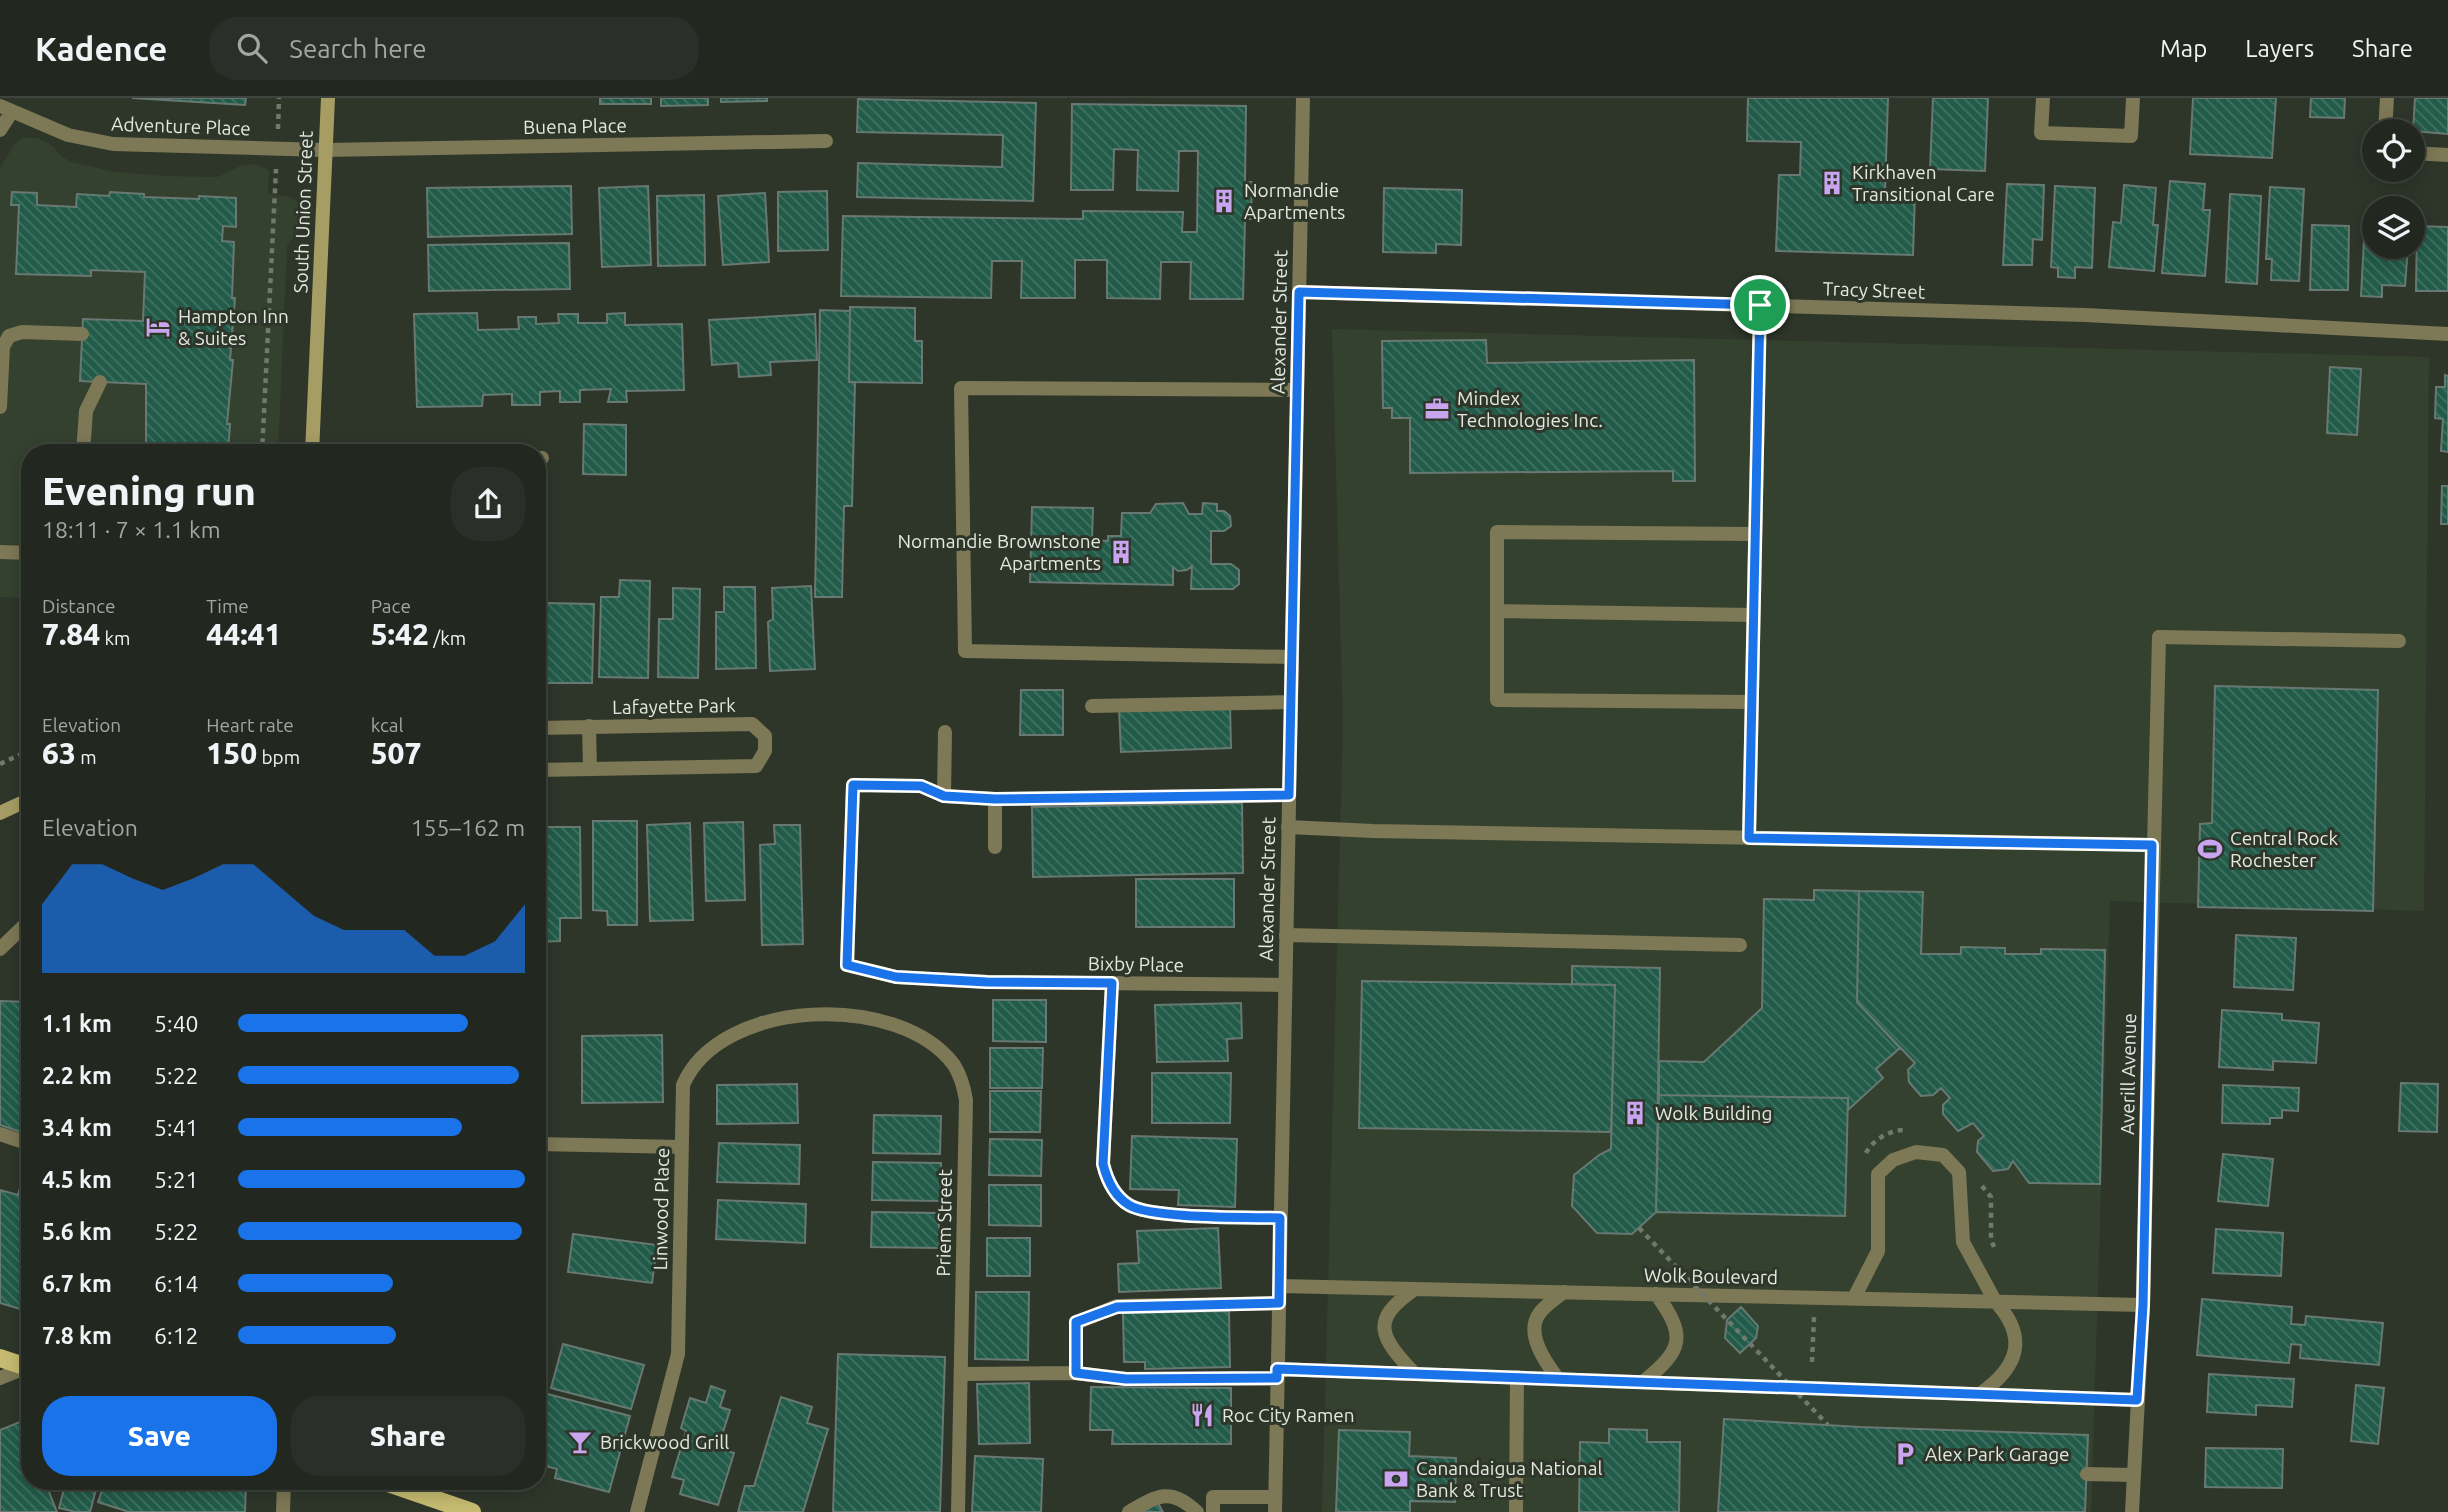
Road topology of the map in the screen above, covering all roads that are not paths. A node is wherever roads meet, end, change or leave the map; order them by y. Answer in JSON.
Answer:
{"nodes":[{"id":1,"x":327,"y":98,"type":"edge"},
{"id":2,"x":1303,"y":98,"type":"edge"},
{"id":3,"x":2043,"y":98,"type":"edge"},
{"id":4,"x":2133,"y":98,"type":"edge"},
{"id":5,"x":2386,"y":98,"type":"edge"},
{"id":6,"x":6,"y":109,"type":"edge"},
{"id":7,"x":2385,"y":119,"type":"edge"},
{"id":8,"x":0,"y":130,"type":"edge"},
{"id":9,"x":826,"y":141,"type":"dead end"},
{"id":10,"x":324,"y":150,"type":"junction"},
{"id":11,"x":2425,"y":154,"type":"edge"},
{"id":12,"x":2448,"y":155,"type":"edge"},
{"id":13,"x":1299,"y":292,"type":"junction"},
{"id":14,"x":1760,"y":305,"type":"junction"},
{"id":15,"x":82,"y":334,"type":"dead end"},
{"id":16,"x":2448,"y":334,"type":"edge"},
{"id":17,"x":100,"y":382,"type":"dead end"},
{"id":18,"x":1297,"y":390,"type":"junction"},
{"id":19,"x":0,"y":407,"type":"edge"},
{"id":20,"x":84,"y":444,"type":"edge"},
{"id":21,"x":313,"y":444,"type":"edge"},
{"id":22,"x":1755,"y":534,"type":"junction"},
{"id":23,"x":0,"y":552,"type":"edge"},
{"id":24,"x":21,"y":553,"type":"edge"},
{"id":25,"x":1497,"y":611,"type":"junction"},
{"id":26,"x":1754,"y":615,"type":"junction"},
{"id":27,"x":2399,"y":641,"type":"dead end"},
{"id":28,"x":1291,"y":657,"type":"junction"},
{"id":29,"x":1291,"y":702,"type":"junction"},
{"id":30,"x":1752,"y":702,"type":"junction"},
{"id":31,"x":1092,"y":705,"type":"dead end"},
{"id":32,"x":589,"y":726,"type":"junction"},
{"id":33,"x":546,"y":728,"type":"edge"},
{"id":34,"x":945,"y":733,"type":"dead end"},
{"id":35,"x":590,"y":769,"type":"junction"},
{"id":36,"x":546,"y":770,"type":"edge"},
{"id":37,"x":1289,"y":795,"type":"junction"},
{"id":38,"x":944,"y":796,"type":"junction"},
{"id":39,"x":995,"y":799,"type":"junction"},
{"id":40,"x":21,"y":803,"type":"edge"},
{"id":41,"x":0,"y":813,"type":"edge"},
{"id":42,"x":1288,"y":827,"type":"junction"},
{"id":43,"x":1749,"y":838,"type":"junction"},
{"id":44,"x":2152,"y":845,"type":"junction"},
{"id":45,"x":995,"y":847,"type":"dead end"},
{"id":46,"x":21,"y":929,"type":"edge"},
{"id":47,"x":1286,"y":935,"type":"junction"},
{"id":48,"x":1740,"y":945,"type":"dead end"},
{"id":49,"x":0,"y":949,"type":"edge"},
{"id":50,"x":1112,"y":983,"type":"junction"},
{"id":51,"x":1285,"y":985,"type":"junction"},
{"id":52,"x":841,"y":1015,"type":"joint"},
{"id":53,"x":0,"y":1134,"type":"edge"},
{"id":54,"x":21,"y":1141,"type":"edge"},
{"id":55,"x":546,"y":1144,"type":"edge"},
{"id":56,"x":681,"y":1147,"type":"junction"},
{"id":57,"x":1280,"y":1218,"type":"junction"},
{"id":58,"x":1279,"y":1286,"type":"junction"},
{"id":59,"x":1415,"y":1289,"type":"junction"},
{"id":60,"x":1564,"y":1292,"type":"junction"},
{"id":61,"x":1656,"y":1294,"type":"junction"},
{"id":62,"x":1854,"y":1298,"type":"junction"},
{"id":63,"x":1995,"y":1301,"type":"junction"},
{"id":64,"x":1279,"y":1303,"type":"junction"},
{"id":65,"x":2143,"y":1305,"type":"junction"},
{"id":66,"x":0,"y":1358,"type":"edge"},
{"id":67,"x":21,"y":1365,"type":"edge"},
{"id":68,"x":21,"y":1370,"type":"edge"},
{"id":69,"x":1076,"y":1373,"type":"junction"},
{"id":70,"x":961,"y":1374,"type":"junction"},
{"id":71,"x":1277,"y":1374,"type":"junction"},
{"id":72,"x":1415,"y":1374,"type":"junction"},
{"id":73,"x":1517,"y":1377,"type":"junction"},
{"id":74,"x":0,"y":1378,"type":"edge"},
{"id":75,"x":1558,"y":1379,"type":"junction"},
{"id":76,"x":1643,"y":1382,"type":"junction"},
{"id":77,"x":1980,"y":1394,"type":"junction"},
{"id":78,"x":2137,"y":1400,"type":"junction"},
{"id":79,"x":2087,"y":1474,"type":"dead end"},
{"id":80,"x":2133,"y":1475,"type":"junction"},
{"id":81,"x":284,"y":1490,"type":"edge"},
{"id":82,"x":408,"y":1490,"type":"edge"},
{"id":83,"x":1275,"y":1497,"type":"junction"},
{"id":84,"x":283,"y":1512,"type":"edge"},
{"id":85,"x":472,"y":1512,"type":"edge"},
{"id":86,"x":637,"y":1512,"type":"edge"},
{"id":87,"x":958,"y":1512,"type":"edge"},
{"id":88,"x":1129,"y":1512,"type":"edge"},
{"id":89,"x":1197,"y":1512,"type":"edge"},
{"id":90,"x":1213,"y":1512,"type":"edge"},
{"id":91,"x":1275,"y":1512,"type":"edge"},
{"id":92,"x":1516,"y":1512,"type":"edge"},
{"id":93,"x":2132,"y":1512,"type":"edge"}],
"edges":[{"from":1,"to":10,"type":"main road","name":"South Union Street"},
{"from":2,"to":13,"type":"street","name":"Alexander Street"},
{"from":3,"to":4,"type":"street"},
{"from":5,"to":7,"type":"street"},
{"from":6,"to":8,"type":"street"},
{"from":6,"to":10,"type":"street","name":"Adventure Place"},
{"from":9,"to":10,"type":"street","name":"Buena Place"},
{"from":10,"to":21,"type":"main road","name":"South Union Street"},
{"from":11,"to":12,"type":"street"},
{"from":13,"to":14,"type":"street","name":"Tracy Street"},
{"from":13,"to":18,"type":"street","name":"Alexander Street"},
{"from":14,"to":16,"type":"street","name":"Tracy Street"},
{"from":14,"to":22,"type":"street"},
{"from":15,"to":19,"type":"street"},
{"from":17,"to":20,"type":"street"},
{"from":18,"to":28,"type":"street","name":"Alexander Street"},
{"from":18,"to":28,"type":"street"},
{"from":22,"to":25,"type":"street"},
{"from":22,"to":26,"type":"street"},
{"from":23,"to":24,"type":"street"},
{"from":25,"to":26,"type":"street"},
{"from":25,"to":30,"type":"street"},
{"from":26,"to":30,"type":"street"},
{"from":27,"to":44,"type":"street","name":"Averill Avenue"},
{"from":28,"to":29,"type":"street","name":"Alexander Street"},
{"from":29,"to":31,"type":"street"},
{"from":29,"to":37,"type":"street","name":"Alexander Street"},
{"from":30,"to":43,"type":"street"},
{"from":32,"to":33,"type":"street","name":"Lafayette Park"},
{"from":32,"to":35,"type":"street"},
{"from":32,"to":35,"type":"street","name":"Lafayette Park"},
{"from":34,"to":38,"type":"street"},
{"from":35,"to":36,"type":"street","name":"Lafayette Park"},
{"from":37,"to":39,"type":"street"},
{"from":37,"to":42,"type":"street","name":"Alexander Street"},
{"from":38,"to":39,"type":"street"},
{"from":38,"to":50,"type":"street","name":"Bixby Place"},
{"from":39,"to":45,"type":"street"},
{"from":40,"to":41,"type":"main road"},
{"from":42,"to":43,"type":"street"},
{"from":42,"to":47,"type":"street","name":"Alexander Street"},
{"from":43,"to":44,"type":"street"},
{"from":44,"to":65,"type":"street","name":"Averill Avenue"},
{"from":46,"to":49,"type":"street"},
{"from":47,"to":48,"type":"street"},
{"from":47,"to":51,"type":"street","name":"Alexander Street"},
{"from":50,"to":51,"type":"street","name":"Bixby Place"},
{"from":50,"to":57,"type":"street"},
{"from":51,"to":57,"type":"street","name":"Alexander Street"},
{"from":52,"to":56,"type":"street","name":"Linwood Place"},
{"from":52,"to":70,"type":"street","name":"Priem Street"},
{"from":53,"to":54,"type":"street"},
{"from":55,"to":56,"type":"street"},
{"from":56,"to":86,"type":"street","name":"Linwood Place"},
{"from":57,"to":58,"type":"street","name":"Alexander Street"},
{"from":58,"to":59,"type":"street","name":"Wolk Boulevard"},
{"from":58,"to":64,"type":"street","name":"Alexander Street"},
{"from":59,"to":60,"type":"street","name":"Wolk Boulevard"},
{"from":59,"to":72,"type":"street"},
{"from":60,"to":61,"type":"street","name":"Wolk Boulevard"},
{"from":60,"to":75,"type":"street"},
{"from":61,"to":62,"type":"street","name":"Wolk Boulevard"},
{"from":61,"to":76,"type":"street"},
{"from":62,"to":63,"type":"street","name":"Wolk Boulevard"},
{"from":62,"to":63,"type":"street"},
{"from":63,"to":65,"type":"street","name":"Wolk Boulevard"},
{"from":63,"to":77,"type":"street"},
{"from":64,"to":69,"type":"street"},
{"from":64,"to":71,"type":"street","name":"Alexander Street"},
{"from":65,"to":78,"type":"street","name":"Averill Avenue"},
{"from":66,"to":67,"type":"main road"},
{"from":68,"to":74,"type":"street"},
{"from":69,"to":70,"type":"street"},
{"from":69,"to":71,"type":"street"},
{"from":70,"to":87,"type":"street","name":"Priem Street"},
{"from":71,"to":72,"type":"street"},
{"from":71,"to":83,"type":"street","name":"Alexander Street"},
{"from":72,"to":73,"type":"street"},
{"from":73,"to":75,"type":"street"},
{"from":73,"to":92,"type":"street"},
{"from":75,"to":76,"type":"street"},
{"from":76,"to":77,"type":"street"},
{"from":77,"to":78,"type":"street"},
{"from":78,"to":80,"type":"street","name":"Averill Avenue"},
{"from":79,"to":80,"type":"street"},
{"from":80,"to":93,"type":"street","name":"Averill Avenue"},
{"from":81,"to":84,"type":"street"},
{"from":82,"to":85,"type":"main road"},
{"from":83,"to":90,"type":"street"},
{"from":83,"to":91,"type":"street","name":"Alexander Street"},
{"from":88,"to":89,"type":"street"}]}
